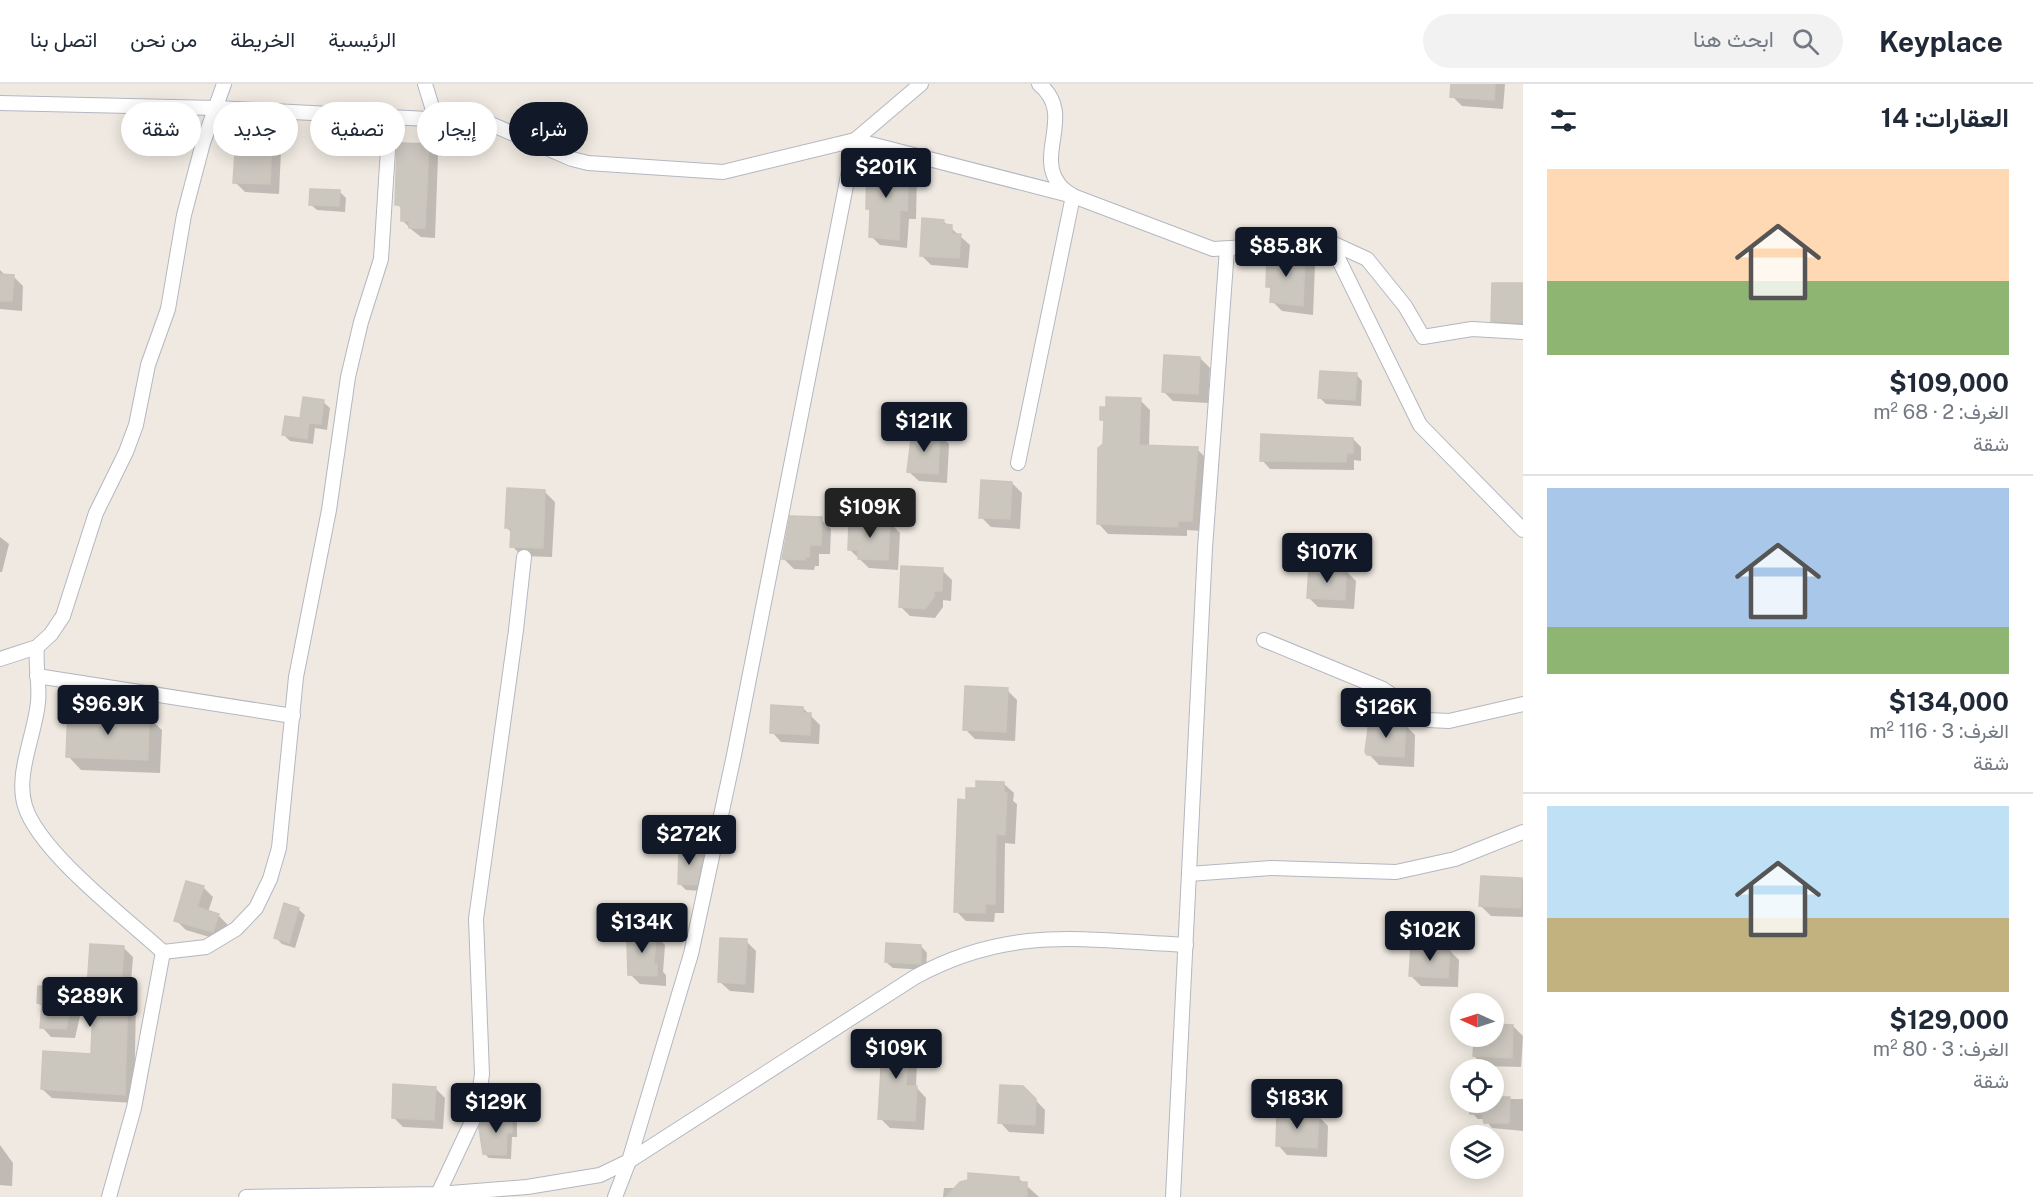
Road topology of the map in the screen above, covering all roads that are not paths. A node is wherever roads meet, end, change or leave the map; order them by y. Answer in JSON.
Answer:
{"nodes":[{"id":1,"x":224,"y":84,"type":"edge"},
{"id":2,"x":425,"y":84,"type":"edge"},
{"id":3,"x":921,"y":84,"type":"edge"},
{"id":4,"x":1038,"y":84,"type":"edge"},
{"id":5,"x":218,"y":102,"type":"edge"},
{"id":6,"x":430,"y":102,"type":"edge"},
{"id":7,"x":0,"y":103,"type":"edge"},
{"id":8,"x":213,"y":108,"type":"edge"},
{"id":9,"x":213,"y":116,"type":"edge"},
{"id":10,"x":497,"y":127,"type":"edge"},
{"id":11,"x":855,"y":140,"type":"junction"},
{"id":12,"x":388,"y":156,"type":"edge"},
{"id":13,"x":1073,"y":196,"type":"junction"},
{"id":14,"x":1330,"y":242,"type":"junction"},
{"id":15,"x":1227,"y":249,"type":"junction"},
{"id":16,"x":1523,"y":332,"type":"edge"},
{"id":17,"x":1018,"y":463,"type":"dead end"},
{"id":18,"x":1523,"y":530,"type":"edge"},
{"id":19,"x":524,"y":556,"type":"dead end"},
{"id":20,"x":1264,"y":640,"type":"dead end"},
{"id":21,"x":37,"y":647,"type":"junction"},
{"id":22,"x":0,"y":659,"type":"edge"},
{"id":23,"x":37,"y":676,"type":"junction"},
{"id":24,"x":1523,"y":704,"type":"edge"},
{"id":25,"x":293,"y":716,"type":"junction"},
{"id":26,"x":1523,"y":832,"type":"edge"},
{"id":27,"x":1189,"y":874,"type":"junction"},
{"id":28,"x":1186,"y":945,"type":"junction"},
{"id":29,"x":163,"y":952,"type":"junction"},
{"id":30,"x":629,"y":1161,"type":"junction"},
{"id":31,"x":438,"y":1194,"type":"junction"},
{"id":32,"x":109,"y":1197,"type":"edge"},
{"id":33,"x":246,"y":1197,"type":"edge"},
{"id":34,"x":615,"y":1197,"type":"edge"},
{"id":35,"x":1173,"y":1197,"type":"edge"}],
"edges":[{"from":1,"to":5,"type":"street"},
{"from":2,"to":6,"type":"street"},
{"from":3,"to":11,"type":"street"},
{"from":4,"to":13,"type":"street"},
{"from":7,"to":8,"type":"street"},
{"from":9,"to":21,"type":"street"},
{"from":10,"to":11,"type":"street"},
{"from":11,"to":13,"type":"street"},
{"from":11,"to":30,"type":"street"},
{"from":12,"to":25,"type":"street"},
{"from":13,"to":15,"type":"street"},
{"from":13,"to":17,"type":"street"},
{"from":14,"to":15,"type":"street"},
{"from":14,"to":16,"type":"street"},
{"from":14,"to":18,"type":"street"},
{"from":15,"to":27,"type":"street"},
{"from":19,"to":31,"type":"street"},
{"from":20,"to":24,"type":"street"},
{"from":21,"to":22,"type":"street"},
{"from":21,"to":23,"type":"street"},
{"from":23,"to":25,"type":"street"},
{"from":23,"to":29,"type":"street"},
{"from":25,"to":29,"type":"street"},
{"from":26,"to":27,"type":"street"},
{"from":27,"to":28,"type":"street"},
{"from":28,"to":30,"type":"street"},
{"from":28,"to":35,"type":"street"},
{"from":29,"to":32,"type":"street"},
{"from":30,"to":31,"type":"street"},
{"from":30,"to":34,"type":"street"},
{"from":31,"to":33,"type":"street"}]}
